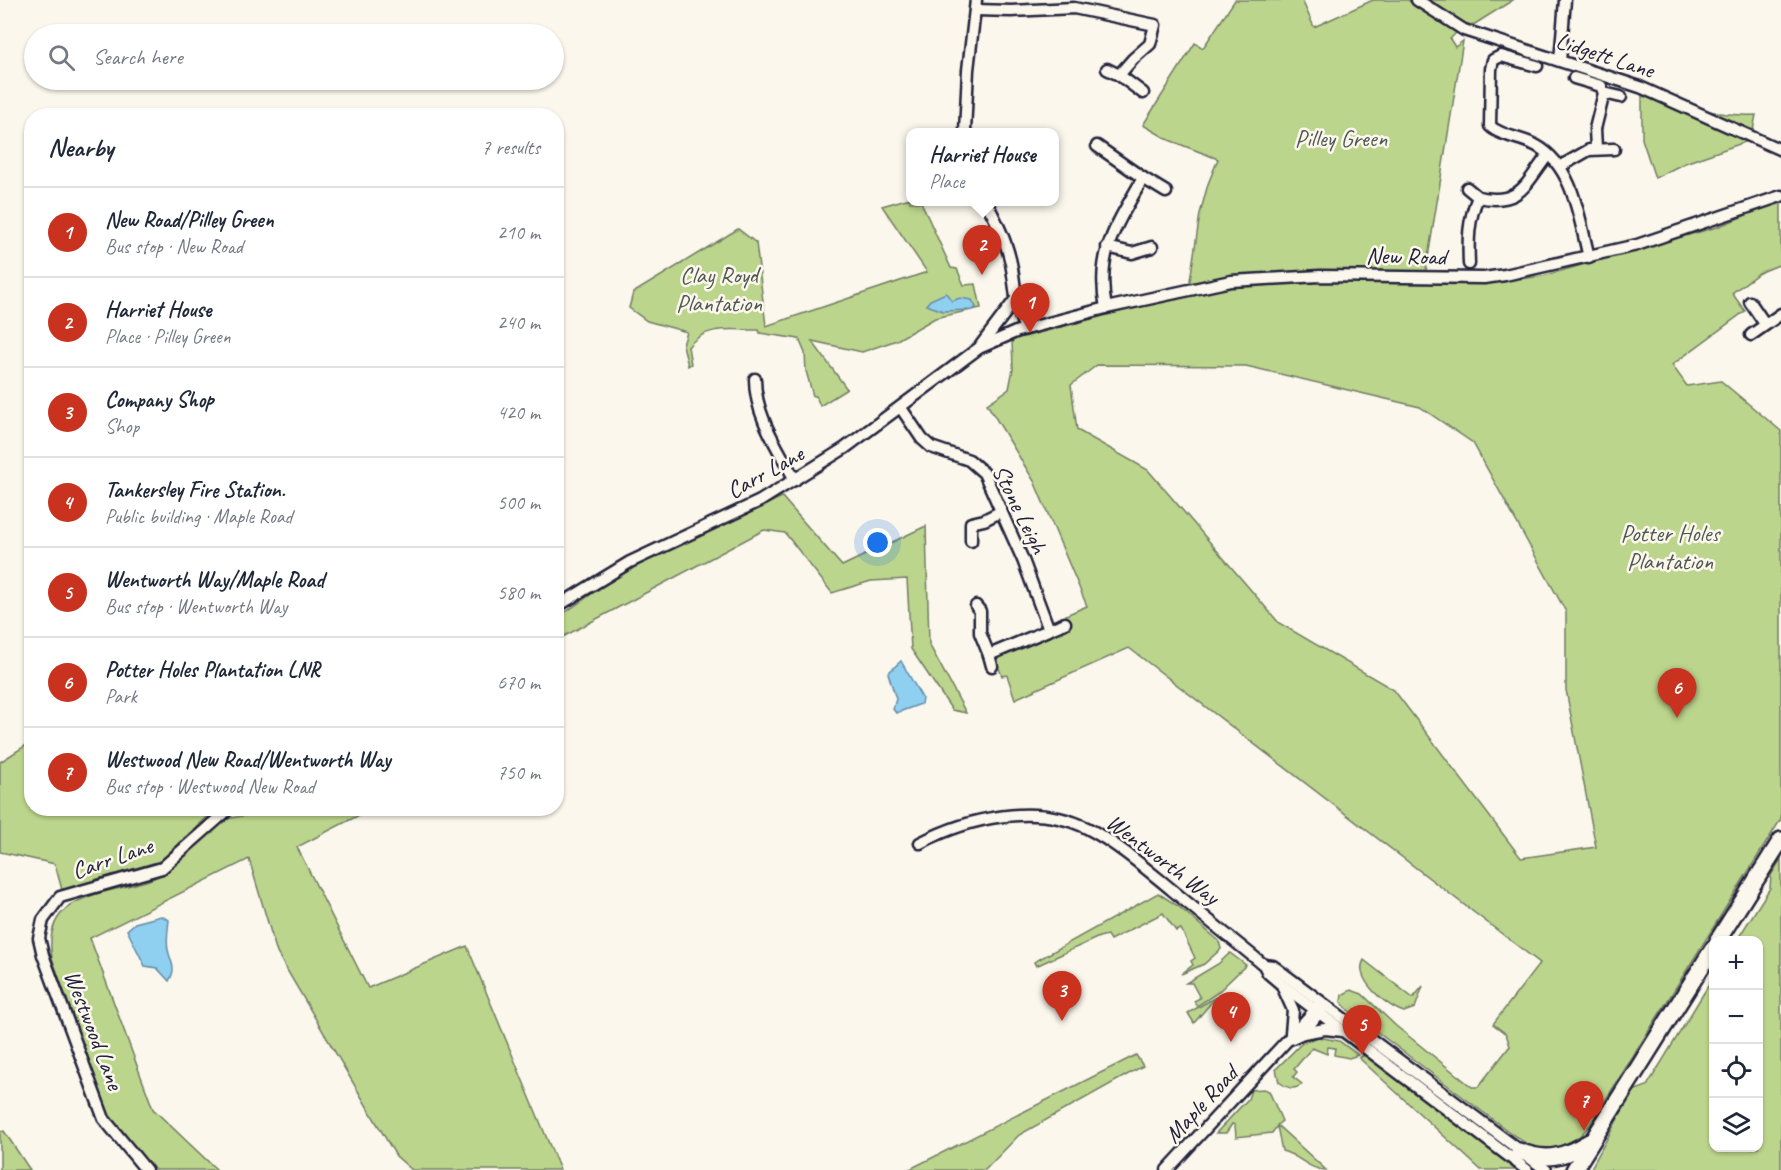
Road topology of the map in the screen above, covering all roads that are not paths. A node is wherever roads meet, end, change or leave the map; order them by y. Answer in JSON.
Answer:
{"nodes":[{"id":1,"x":1417,"y":0,"type":"edge"},
{"id":2,"x":1565,"y":0,"type":"edge"},
{"id":3,"x":976,"y":5,"type":"edge"},
{"id":4,"x":1560,"y":61,"type":"junction"},
{"id":5,"x":1537,"y":66,"type":"dead end"},
{"id":6,"x":1107,"y":69,"type":"dead end"},
{"id":7,"x":1119,"y":75,"type":"junction"},
{"id":8,"x":1574,"y":78,"type":"dead end"},
{"id":9,"x":1143,"y":93,"type":"dead end"},
{"id":10,"x":1604,"y":93,"type":"junction"},
{"id":11,"x":1621,"y":97,"type":"dead end"},
{"id":12,"x":965,"y":128,"type":"edge"},
{"id":13,"x":1097,"y":146,"type":"dead end"},
{"id":14,"x":1596,"y":148,"type":"junction"},
{"id":15,"x":1614,"y":149,"type":"dead end"},
{"id":16,"x":1781,"y":150,"type":"edge"},
{"id":17,"x":1548,"y":155,"type":"junction"},
{"id":18,"x":1561,"y":166,"type":"junction"},
{"id":19,"x":1143,"y":178,"type":"junction"},
{"id":20,"x":1467,"y":188,"type":"dead end"},
{"id":21,"x":1166,"y":192,"type":"dead end"},
{"id":22,"x":1781,"y":196,"type":"edge"},
{"id":23,"x":1478,"y":197,"type":"junction"},
{"id":24,"x":989,"y":206,"type":"edge"},
{"id":25,"x":1107,"y":247,"type":"junction"},
{"id":26,"x":1152,"y":248,"type":"dead end"},
{"id":27,"x":1589,"y":257,"type":"junction"},
{"id":28,"x":1469,"y":264,"type":"dead end"},
{"id":29,"x":1015,"y":300,"type":"junction"},
{"id":30,"x":1750,"y":302,"type":"dead end"},
{"id":31,"x":1106,"y":308,"type":"junction"},
{"id":32,"x":1781,"y":314,"type":"edge"},
{"id":33,"x":1765,"y":324,"type":"junction"},
{"id":34,"x":1025,"y":328,"type":"junction"},
{"id":35,"x":1751,"y":335,"type":"dead end"},
{"id":36,"x":979,"y":348,"type":"junction"},
{"id":37,"x":755,"y":379,"type":"dead end"},
{"id":38,"x":901,"y":408,"type":"junction"},
{"id":39,"x":795,"y":480,"type":"junction"},
{"id":40,"x":1000,"y":512,"type":"junction"},
{"id":41,"x":971,"y":541,"type":"dead end"},
{"id":42,"x":564,"y":602,"type":"edge"},
{"id":43,"x":976,"y":606,"type":"dead end"},
{"id":44,"x":1065,"y":623,"type":"dead end"},
{"id":45,"x":1049,"y":630,"type":"junction"},
{"id":46,"x":221,"y":816,"type":"edge"},
{"id":47,"x":1780,"y":841,"type":"edge"},
{"id":48,"x":920,"y":843,"type":"dead end"},
{"id":49,"x":60,"y":897,"type":"joint"},
{"id":50,"x":1721,"y":936,"type":"edge"},
{"id":51,"x":1709,"y":953,"type":"edge"},
{"id":52,"x":1264,"y":965,"type":"junction"},
{"id":53,"x":1281,"y":984,"type":"junction"},
{"id":54,"x":1320,"y":1009,"type":"junction"},
{"id":55,"x":1303,"y":1032,"type":"junction"},
{"id":56,"x":1346,"y":1032,"type":"junction"},
{"id":57,"x":1289,"y":1040,"type":"junction"},
{"id":58,"x":1593,"y":1140,"type":"junction"},
{"id":59,"x":1519,"y":1151,"type":"junction"},
{"id":60,"x":146,"y":1170,"type":"edge"},
{"id":61,"x":1167,"y":1170,"type":"edge"},
{"id":62,"x":1527,"y":1170,"type":"edge"},
{"id":63,"x":1546,"y":1170,"type":"edge"},
{"id":64,"x":1574,"y":1170,"type":"edge"}],
"edges":[{"from":1,"to":4,"type":"street","name":"Lidgett Lane"},
{"from":2,"to":4,"type":"street"},
{"from":3,"to":7,"type":"street"},
{"from":3,"to":12,"type":"street"},
{"from":4,"to":16,"type":"street","name":"Lidgett Lane"},
{"from":5,"to":17,"type":"street"},
{"from":6,"to":7,"type":"street"},
{"from":7,"to":9,"type":"street"},
{"from":8,"to":10,"type":"street"},
{"from":10,"to":11,"type":"street"},
{"from":10,"to":14,"type":"street"},
{"from":13,"to":19,"type":"street"},
{"from":14,"to":15,"type":"street"},
{"from":14,"to":18,"type":"street"},
{"from":17,"to":18,"type":"street"},
{"from":17,"to":23,"type":"street"},
{"from":18,"to":27,"type":"street"},
{"from":19,"to":21,"type":"street"},
{"from":19,"to":25,"type":"street"},
{"from":20,"to":23,"type":"street"},
{"from":22,"to":27,"type":"street","name":"New Road"},
{"from":23,"to":28,"type":"street"},
{"from":24,"to":29,"type":"street"},
{"from":25,"to":26,"type":"street"},
{"from":25,"to":31,"type":"street"},
{"from":27,"to":31,"type":"street","name":"New Road"},
{"from":29,"to":34,"type":"street"},
{"from":29,"to":36,"type":"street","name":"Carr Lane"},
{"from":30,"to":33,"type":"street"},
{"from":31,"to":34,"type":"street","name":"New Road"},
{"from":32,"to":33,"type":"street"},
{"from":33,"to":35,"type":"street"},
{"from":34,"to":36,"type":"street","name":"Carr Lane"},
{"from":36,"to":38,"type":"street","name":"Carr Lane"},
{"from":37,"to":39,"type":"street"},
{"from":38,"to":39,"type":"street","name":"Carr Lane"},
{"from":38,"to":40,"type":"street","name":"Stone Leigh"},
{"from":39,"to":42,"type":"street","name":"Carr Lane"},
{"from":40,"to":41,"type":"street"},
{"from":40,"to":45,"type":"street","name":"Stone Leigh"},
{"from":43,"to":45,"type":"street"},
{"from":44,"to":45,"type":"street"},
{"from":46,"to":49,"type":"street","name":"Carr Lane"},
{"from":47,"to":50,"type":"highway"},
{"from":48,"to":52,"type":"street","name":"Wentworth Way"},
{"from":49,"to":60,"type":"street","name":"Westwood Lane"},
{"from":51,"to":58,"type":"highway"},
{"from":52,"to":53,"type":"street","name":"Wentworth Way"},
{"from":52,"to":54,"type":"street","name":"Wentworth Way"},
{"from":53,"to":54,"type":"street","name":"Wentworth Way"},
{"from":53,"to":57,"type":"street"},
{"from":54,"to":55,"type":"street","name":"Maple Road"},
{"from":54,"to":56,"type":"street","name":"Wentworth Way"},
{"from":54,"to":57,"type":"street","name":"Maple Road"},
{"from":54,"to":59,"type":"street","name":"Wentworth Way"},
{"from":55,"to":56,"type":"street"},
{"from":55,"to":57,"type":"street","name":"Maple Road"},
{"from":56,"to":62,"type":"street","name":"Wentworth Way"},
{"from":57,"to":61,"type":"street","name":"Maple Road"},
{"from":58,"to":59,"type":"highway"},
{"from":58,"to":64,"type":"highway"},
{"from":59,"to":63,"type":"street","name":"Wentworth Way"}]}
